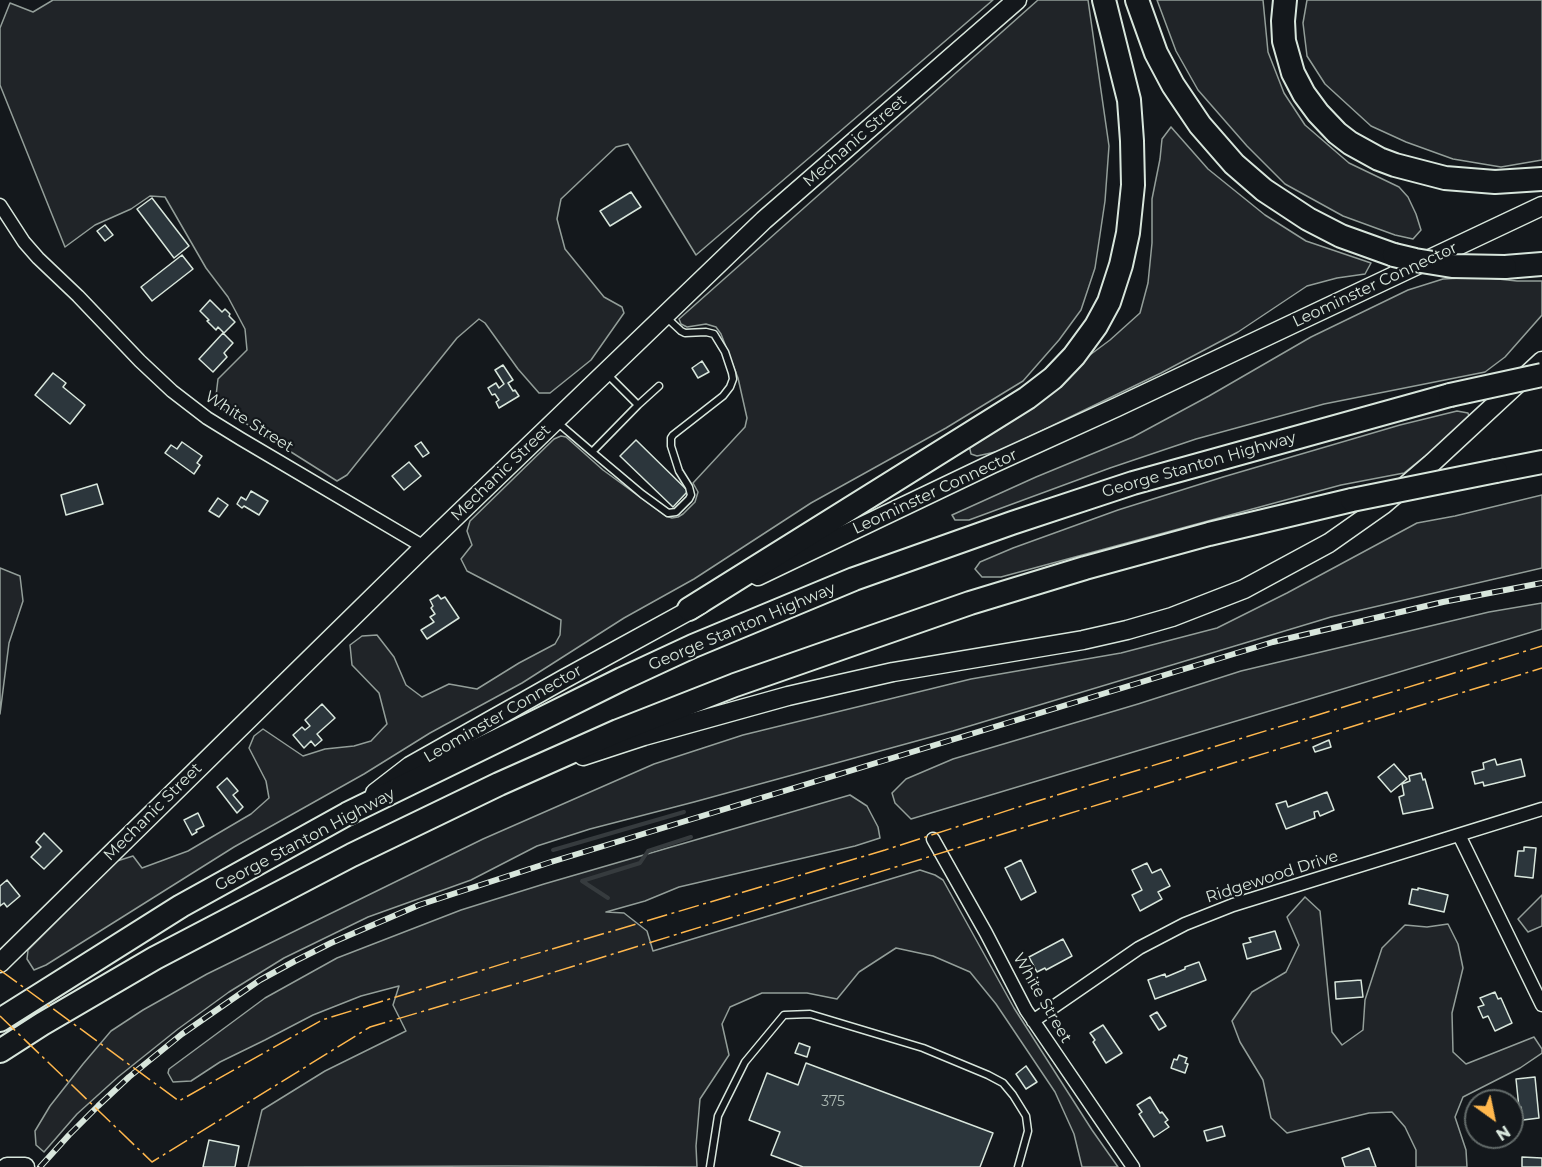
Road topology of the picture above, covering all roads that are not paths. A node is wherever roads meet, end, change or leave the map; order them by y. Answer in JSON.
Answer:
{"nodes":[{"id":1,"x":1017,"y":0,"type":"edge"},
{"id":2,"x":1104,"y":0,"type":"edge"},
{"id":3,"x":1137,"y":0,"type":"edge"},
{"id":4,"x":1285,"y":0,"type":"edge"},
{"id":5,"x":1542,"y":178,"type":"edge"},
{"id":6,"x":0,"y":205,"type":"edge"},
{"id":7,"x":1542,"y":206,"type":"edge"},
{"id":8,"x":1542,"y":264,"type":"edge"},
{"id":9,"x":664,"y":315,"type":"junction"},
{"id":10,"x":1542,"y":361,"type":"edge"},
{"id":11,"x":606,"y":372,"type":"junction"},
{"id":12,"x":1542,"y":375,"type":"edge"},
{"id":13,"x":659,"y":386,"type":"dead end"},
{"id":14,"x":638,"y":405,"type":"junction"},
{"id":15,"x":556,"y":420,"type":"junction"},
{"id":16,"x":592,"y":452,"type":"junction"},
{"id":17,"x":1542,"y":462,"type":"edge"},
{"id":18,"x":424,"y":547,"type":"junction"},
{"id":19,"x":689,"y":609,"type":"junction"},
{"id":20,"x":499,"y":784,"type":"junction"},
{"id":21,"x":1542,"y":809,"type":"edge"},
{"id":22,"x":347,"y":814,"type":"junction"},
{"id":23,"x":1459,"y":835,"type":"junction"},
{"id":24,"x":933,"y":839,"type":"dead end"},
{"id":25,"x":0,"y":963,"type":"edge"},
{"id":26,"x":99,"y":990,"type":"junction"},
{"id":27,"x":1542,"y":1005,"type":"edge"},
{"id":28,"x":0,"y":1020,"type":"edge"},
{"id":29,"x":1033,"y":1021,"type":"junction"},
{"id":30,"x":0,"y":1051,"type":"edge"},
{"id":31,"x":0,"y":1065,"type":"edge"},
{"id":32,"x":7,"y":1167,"type":"edge"},
{"id":33,"x":24,"y":1167,"type":"edge"},
{"id":34,"x":710,"y":1167,"type":"edge"},
{"id":35,"x":1018,"y":1167,"type":"edge"},
{"id":36,"x":1133,"y":1167,"type":"edge"}],
"edges":[{"from":1,"to":9,"type":"main road","name":"Mechanic Street"},
{"from":2,"to":19,"type":"highway"},
{"from":3,"to":8,"type":"highway","bridge":true},
{"from":4,"to":5,"type":"highway"},
{"from":6,"to":18,"type":"street","name":"White Street"},
{"from":7,"to":19,"type":"main road","name":"Leominster Connector"},
{"from":9,"to":11,"type":"main road","name":"Mechanic Street"},
{"from":9,"to":16,"type":"lane"},
{"from":10,"to":20,"type":"main road"},
{"from":11,"to":14,"type":"lane"},
{"from":11,"to":15,"type":"main road","name":"Mechanic Street"},
{"from":12,"to":22,"type":"highway","name":"George Stanton Highway","bridge":true},
{"from":13,"to":14,"type":"lane"},
{"from":14,"to":16,"type":"lane"},
{"from":15,"to":16,"type":"lane"},
{"from":15,"to":18,"type":"main road","name":"Mechanic Street"},
{"from":17,"to":20,"type":"highway","name":"George Stanton Highway","bridge":true},
{"from":18,"to":25,"type":"main road","name":"Mechanic Street"},
{"from":19,"to":22,"type":"main road","name":"Leominster Connector"},
{"from":20,"to":26,"type":"highway","name":"George Stanton Highway"},
{"from":21,"to":23,"type":"street","name":"Ridgewood Drive"},
{"from":22,"to":28,"type":"highway","name":"George Stanton Highway"},
{"from":23,"to":27,"type":"street"},
{"from":23,"to":29,"type":"street","name":"Ridgewood Drive"},
{"from":24,"to":29,"type":"street","name":"White Street"},
{"from":26,"to":30,"type":"highway","name":"George Stanton Highway"},
{"from":26,"to":31,"type":"highway"},
{"from":29,"to":36,"type":"street","name":"White Street"},
{"from":32,"to":33,"type":"main road"},
{"from":34,"to":35,"type":"lane"}]}
